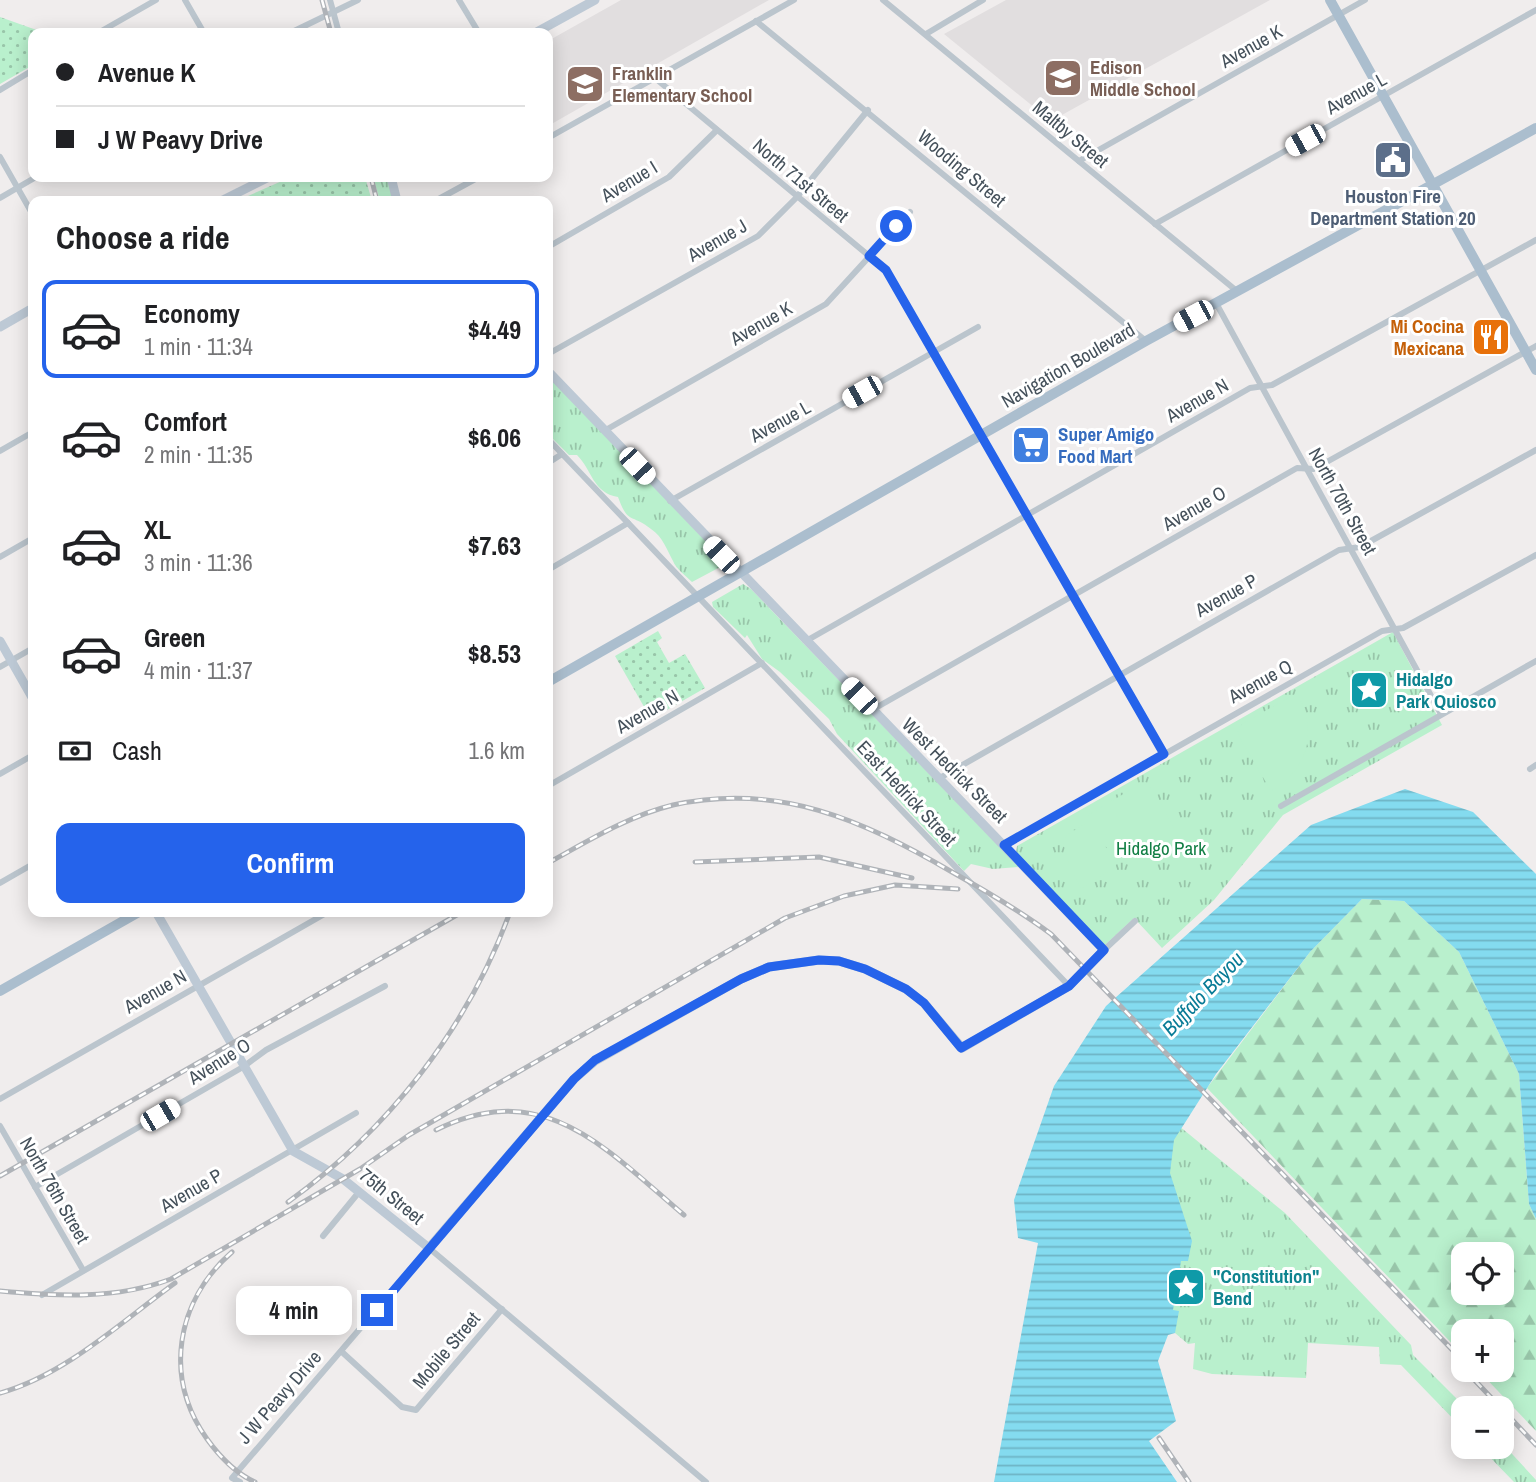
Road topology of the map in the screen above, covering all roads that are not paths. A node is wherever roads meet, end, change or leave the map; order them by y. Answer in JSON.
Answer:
{"nodes":[{"id":1,"x":156,"y":0,"type":"edge"},
{"id":2,"x":185,"y":0,"type":"edge"},
{"id":3,"x":330,"y":0,"type":"edge"},
{"id":4,"x":358,"y":0,"type":"edge"},
{"id":5,"x":459,"y":0,"type":"edge"},
{"id":6,"x":595,"y":0,"type":"edge"},
{"id":7,"x":794,"y":0,"type":"edge"},
{"id":8,"x":883,"y":0,"type":"edge"},
{"id":9,"x":984,"y":0,"type":"edge"},
{"id":10,"x":1330,"y":0,"type":"edge"},
{"id":11,"x":1365,"y":0,"type":"edge"},
{"id":12,"x":1536,"y":10,"type":"edge"},
{"id":13,"x":333,"y":13,"type":"junction"},
{"id":14,"x":1338,"y":15,"type":"junction"},
{"id":15,"x":756,"y":20,"type":"junction"},
{"id":16,"x":107,"y":28,"type":"edge"},
{"id":17,"x":201,"y":28,"type":"edge"},
{"id":18,"x":301,"y":28,"type":"edge"},
{"id":19,"x":338,"y":28,"type":"edge"},
{"id":20,"x":476,"y":28,"type":"edge"},
{"id":21,"x":544,"y":28,"type":"edge"},
{"id":22,"x":926,"y":34,"type":"junction"},
{"id":23,"x":28,"y":73,"type":"edge"},
{"id":24,"x":655,"y":78,"type":"junction"},
{"id":25,"x":0,"y":90,"type":"edge"},
{"id":26,"x":1383,"y":96,"type":"junction"},
{"id":27,"x":868,"y":110,"type":"junction"},
{"id":28,"x":1536,"y":128,"type":"edge"},
{"id":29,"x":717,"y":130,"type":"junction"},
{"id":30,"x":553,"y":135,"type":"edge"},
{"id":31,"x":0,"y":157,"type":"edge"},
{"id":32,"x":1079,"y":161,"type":"junction"},
{"id":33,"x":28,"y":182,"type":"edge"},
{"id":34,"x":259,"y":182,"type":"edge"},
{"id":35,"x":470,"y":182,"type":"edge"},
{"id":36,"x":1431,"y":185,"type":"junction"},
{"id":37,"x":18,"y":188,"type":"junction"},
{"id":38,"x":231,"y":196,"type":"edge"},
{"id":39,"x":444,"y":196,"type":"edge"},
{"id":40,"x":0,"y":198,"type":"edge"},
{"id":41,"x":796,"y":198,"type":"junction"},
{"id":42,"x":28,"y":206,"type":"edge"},
{"id":43,"x":909,"y":212,"type":"dead end"},
{"id":44,"x":1155,"y":224,"type":"junction"},
{"id":45,"x":1536,"y":240,"type":"edge"},
{"id":46,"x":553,"y":244,"type":"edge"},
{"id":47,"x":869,"y":256,"type":"junction"},
{"id":48,"x":1480,"y":271,"type":"junction"},
{"id":49,"x":1238,"y":292,"type":"junction"},
{"id":50,"x":1216,"y":303,"type":"junction"},
{"id":51,"x":28,"y":312,"type":"edge"},
{"id":52,"x":0,"y":327,"type":"edge"},
{"id":53,"x":978,"y":327,"type":"dead end"},
{"id":54,"x":1146,"y":341,"type":"junction"},
{"id":55,"x":1536,"y":346,"type":"edge"},
{"id":56,"x":553,"y":351,"type":"edge"},
{"id":57,"x":1525,"y":351,"type":"junction"},
{"id":58,"x":934,"y":352,"type":"junction"},
{"id":59,"x":1536,"y":370,"type":"edge"},
{"id":60,"x":553,"y":377,"type":"edge"},
{"id":61,"x":1262,"y":387,"type":"junction"},
{"id":62,"x":604,"y":430,"type":"junction"},
{"id":63,"x":28,"y":435,"type":"edge"},
{"id":64,"x":980,"y":435,"type":"junction"},
{"id":65,"x":553,"y":444,"type":"edge"},
{"id":66,"x":1536,"y":450,"type":"edge"},
{"id":67,"x":0,"y":451,"type":"edge"},
{"id":68,"x":562,"y":454,"type":"junction"},
{"id":69,"x":553,"y":460,"type":"edge"},
{"id":70,"x":1307,"y":468,"type":"junction"},
{"id":71,"x":670,"y":501,"type":"junction"},
{"id":72,"x":1027,"y":514,"type":"junction"},
{"id":73,"x":628,"y":523,"type":"junction"},
{"id":74,"x":28,"y":541,"type":"edge"},
{"id":75,"x":1351,"y":548,"type":"junction"},
{"id":76,"x":1536,"y":555,"type":"edge"},
{"id":77,"x":0,"y":557,"type":"edge"},
{"id":78,"x":553,"y":567,"type":"edge"},
{"id":79,"x":738,"y":573,"type":"junction"},
{"id":80,"x":1073,"y":595,"type":"junction"},
{"id":81,"x":698,"y":597,"type":"junction"},
{"id":82,"x":1394,"y":629,"type":"junction"},
{"id":83,"x":0,"y":641,"type":"edge"},
{"id":84,"x":805,"y":641,"type":"junction"},
{"id":85,"x":28,"y":651,"type":"edge"},
{"id":86,"x":11,"y":661,"type":"junction"},
{"id":87,"x":1536,"y":661,"type":"edge"},
{"id":88,"x":762,"y":663,"type":"junction"},
{"id":89,"x":0,"y":667,"type":"edge"},
{"id":90,"x":1119,"y":674,"type":"junction"},
{"id":91,"x":553,"y":679,"type":"edge"},
{"id":92,"x":28,"y":690,"type":"edge"},
{"id":93,"x":872,"y":710,"type":"junction"},
{"id":94,"x":1441,"y":714,"type":"junction"},
{"id":95,"x":1164,"y":754,"type":"junction"},
{"id":96,"x":28,"y":758,"type":"edge"},
{"id":97,"x":0,"y":774,"type":"edge"},
{"id":98,"x":937,"y":779,"type":"junction"},
{"id":99,"x":553,"y":783,"type":"edge"},
{"id":100,"x":1281,"y":806,"type":"dead end"},
{"id":101,"x":1004,"y":845,"type":"junction"},
{"id":102,"x":28,"y":867,"type":"edge"},
{"id":103,"x":0,"y":883,"type":"edge"},
{"id":104,"x":130,"y":917,"type":"edge"},
{"id":105,"x":159,"y":917,"type":"edge"},
{"id":106,"x":319,"y":917,"type":"edge"},
{"id":107,"x":1135,"y":921,"type":"dead end"},
{"id":108,"x":1104,"y":950,"type":"junction"},
{"id":109,"x":198,"y":984,"type":"junction"},
{"id":110,"x":385,"y":986,"type":"dead end"},
{"id":111,"x":1069,"y":986,"type":"junction"},
{"id":112,"x":0,"y":991,"type":"edge"},
{"id":113,"x":243,"y":1068,"type":"junction"},
{"id":114,"x":0,"y":1099,"type":"edge"},
{"id":115,"x":356,"y":1113,"type":"dead end"},
{"id":116,"x":0,"y":1126,"type":"edge"},
{"id":117,"x":293,"y":1151,"type":"junction"},
{"id":118,"x":35,"y":1187,"type":"junction"},
{"id":119,"x":359,"y":1192,"type":"junction"},
{"id":120,"x":323,"y":1236,"type":"dead end"},
{"id":121,"x":429,"y":1248,"type":"junction"},
{"id":122,"x":83,"y":1270,"type":"junction"},
{"id":123,"x":42,"y":1295,"type":"dead end"},
{"id":124,"x":502,"y":1309,"type":"junction"},
{"id":125,"x":342,"y":1352,"type":"junction"},
{"id":126,"x":240,"y":1482,"type":"edge"},
{"id":127,"x":706,"y":1482,"type":"edge"}],
"edges":[{"from":1,"to":16,"type":"street"},
{"from":2,"to":17,"type":"street"},
{"from":3,"to":13,"type":"street"},
{"from":4,"to":13,"type":"street"},
{"from":5,"to":20,"type":"street"},
{"from":6,"to":21,"type":"street"},
{"from":7,"to":15,"type":"street"},
{"from":8,"to":22,"type":"street","name":"Maltby Street"},
{"from":9,"to":22,"type":"street"},
{"from":10,"to":14,"type":"main road"},
{"from":11,"to":14,"type":"street","name":"Avenue K"},
{"from":12,"to":26,"type":"street","name":"Avenue L"},
{"from":13,"to":18,"type":"street"},
{"from":13,"to":19,"type":"street"},
{"from":14,"to":26,"type":"main road"},
{"from":14,"to":32,"type":"street","name":"Avenue K"},
{"from":15,"to":24,"type":"street"},
{"from":15,"to":27,"type":"street","name":"Wooding Street"},
{"from":22,"to":32,"type":"street","name":"Maltby Street"},
{"from":23,"to":25,"type":"street"},
{"from":24,"to":29,"type":"street","name":"North 71st Street"},
{"from":24,"to":30,"type":"street"},
{"from":26,"to":36,"type":"main road"},
{"from":26,"to":44,"type":"street","name":"Avenue L"},
{"from":27,"to":41,"type":"street","name":"Avenue J"},
{"from":27,"to":54,"type":"street","name":"Wooding Street"},
{"from":28,"to":36,"type":"main road","name":"Navigation Boulevard"},
{"from":29,"to":41,"type":"street","name":"North 71st Street"},
{"from":29,"to":46,"type":"street","name":"Avenue I"},
{"from":31,"to":37,"type":"street"},
{"from":32,"to":44,"type":"street","name":"Maltby Street"},
{"from":33,"to":37,"type":"street"},
{"from":34,"to":38,"type":"street"},
{"from":35,"to":39,"type":"street"},
{"from":36,"to":48,"type":"main road"},
{"from":36,"to":49,"type":"main road","name":"Navigation Boulevard"},
{"from":37,"to":40,"type":"street"},
{"from":37,"to":42,"type":"street"},
{"from":41,"to":47,"type":"street","name":"North 71st Street"},
{"from":41,"to":56,"type":"street","name":"Avenue J"},
{"from":43,"to":47,"type":"street","name":"Avenue K"},
{"from":44,"to":49,"type":"street","name":"Maltby Street"},
{"from":45,"to":48,"type":"street","name":"Avenue N"},
{"from":47,"to":58,"type":"street","name":"North 71st Street"},
{"from":47,"to":62,"type":"street","name":"Avenue K"},
{"from":48,"to":57,"type":"main road"},
{"from":48,"to":61,"type":"street","name":"Avenue N"},
{"from":49,"to":50,"type":"main road","name":"Navigation Boulevard"},
{"from":50,"to":54,"type":"main road","name":"Navigation Boulevard"},
{"from":50,"to":61,"type":"street","name":"North 70th Street"},
{"from":51,"to":52,"type":"street"},
{"from":53,"to":58,"type":"street","name":"Avenue L"},
{"from":54,"to":64,"type":"main road","name":"Navigation Boulevard"},
{"from":55,"to":57,"type":"street","name":"Avenue O"},
{"from":57,"to":59,"type":"main road"},
{"from":57,"to":70,"type":"street","name":"Avenue O"},
{"from":58,"to":64,"type":"street","name":"North 71st Street"},
{"from":58,"to":71,"type":"street","name":"Avenue L"},
{"from":60,"to":62,"type":"street","name":"West Hedrick Street"},
{"from":61,"to":70,"type":"street","name":"North 70th Street"},
{"from":61,"to":72,"type":"street","name":"Avenue N"},
{"from":62,"to":71,"type":"street","name":"West Hedrick Street"},
{"from":63,"to":67,"type":"street"},
{"from":64,"to":72,"type":"street","name":"North 71st Street"},
{"from":64,"to":79,"type":"main road","name":"Navigation Boulevard"},
{"from":65,"to":68,"type":"street","name":"East Hedrick Street"},
{"from":66,"to":75,"type":"street","name":"Avenue P"},
{"from":68,"to":69,"type":"street"},
{"from":68,"to":73,"type":"street","name":"East Hedrick Street"},
{"from":70,"to":75,"type":"street","name":"North 70th Street"},
{"from":70,"to":80,"type":"street","name":"Avenue O"},
{"from":71,"to":79,"type":"street","name":"West Hedrick Street"},
{"from":72,"to":80,"type":"street","name":"North 71st Street"},
{"from":72,"to":84,"type":"street","name":"Avenue N"},
{"from":73,"to":78,"type":"street"},
{"from":73,"to":81,"type":"street","name":"East Hedrick Street"},
{"from":74,"to":77,"type":"street"},
{"from":75,"to":82,"type":"street","name":"North 70th Street"},
{"from":75,"to":90,"type":"street","name":"Avenue P"},
{"from":76,"to":82,"type":"street","name":"Avenue Q"},
{"from":79,"to":81,"type":"main road","name":"Navigation Boulevard"},
{"from":79,"to":84,"type":"street","name":"West Hedrick Street"},
{"from":80,"to":90,"type":"street","name":"North 71st Street"},
{"from":80,"to":93,"type":"street","name":"Avenue O"},
{"from":81,"to":88,"type":"street","name":"East Hedrick Street"},
{"from":81,"to":91,"type":"main road","name":"Navigation Boulevard"},
{"from":82,"to":94,"type":"street","name":"North 70th Street"},
{"from":82,"to":95,"type":"street","name":"Avenue Q"},
{"from":83,"to":86,"type":"street"},
{"from":84,"to":93,"type":"street","name":"West Hedrick Street"},
{"from":85,"to":86,"type":"street"},
{"from":86,"to":89,"type":"street"},
{"from":86,"to":92,"type":"street"},
{"from":87,"to":94,"type":"street"},
{"from":88,"to":99,"type":"street","name":"Avenue N"},
{"from":88,"to":111,"type":"street","name":"East Hedrick Street"},
{"from":90,"to":95,"type":"street","name":"North 71st Street"},
{"from":90,"to":98,"type":"street","name":"Avenue P"},
{"from":93,"to":98,"type":"street","name":"West Hedrick Street"},
{"from":94,"to":100,"type":"street"},
{"from":95,"to":101,"type":"street","name":"Avenue Q"},
{"from":96,"to":97,"type":"street"},
{"from":98,"to":101,"type":"street","name":"West Hedrick Street"},
{"from":101,"to":108,"type":"street","name":"West Hedrick Street"},
{"from":102,"to":103,"type":"street"},
{"from":104,"to":112,"type":"main road"},
{"from":105,"to":109,"type":"street","name":"75th Street"},
{"from":106,"to":109,"type":"street","name":"Avenue N"},
{"from":107,"to":108,"type":"street","name":"J W Peavy Drive"},
{"from":108,"to":111,"type":"street","name":"J W Peavy Drive"},
{"from":109,"to":113,"type":"street","name":"75th Street"},
{"from":109,"to":114,"type":"street","name":"Avenue N"},
{"from":110,"to":113,"type":"street","name":"Avenue O"},
{"from":111,"to":121,"type":"street","name":"J W Peavy Drive"},
{"from":113,"to":117,"type":"street","name":"75th Street"},
{"from":113,"to":118,"type":"street","name":"Avenue O"},
{"from":115,"to":117,"type":"street","name":"Avenue P"},
{"from":116,"to":118,"type":"street","name":"North 76th Street"},
{"from":117,"to":119,"type":"street","name":"75th Street"},
{"from":117,"to":122,"type":"street","name":"Avenue P"},
{"from":118,"to":122,"type":"street","name":"North 76th Street"},
{"from":119,"to":120,"type":"street"},
{"from":119,"to":121,"type":"street","name":"75th Street"},
{"from":121,"to":124,"type":"street","name":"75th Street"},
{"from":121,"to":125,"type":"street","name":"J W Peavy Drive"},
{"from":122,"to":123,"type":"street","name":"Avenue P"},
{"from":124,"to":125,"type":"street","name":"Mobile Street"},
{"from":124,"to":127,"type":"street","name":"75th Street"},
{"from":125,"to":126,"type":"street","name":"J W Peavy Drive"}]}
